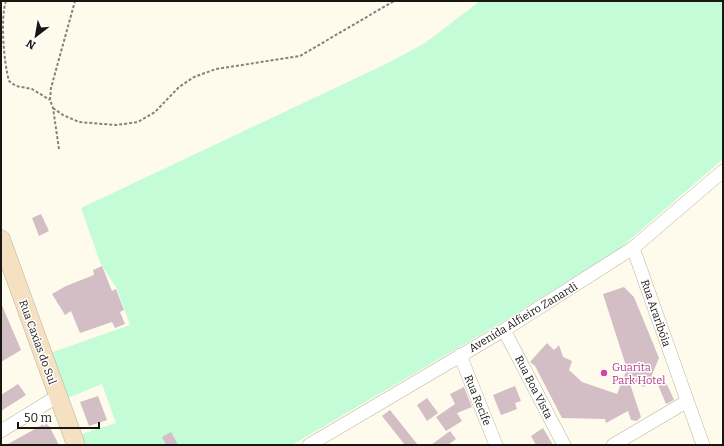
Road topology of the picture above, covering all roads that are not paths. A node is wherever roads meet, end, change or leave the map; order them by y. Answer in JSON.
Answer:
{"nodes":[{"id":1,"x":723,"y":171,"type":"edge"},
{"id":2,"x":1,"y":239,"type":"edge"},
{"id":3,"x":633,"y":248,"type":"junction"},
{"id":4,"x":1,"y":267,"type":"edge"},
{"id":5,"x":504,"y":330,"type":"junction"},
{"id":6,"x":460,"y":355,"type":"junction"},
{"id":7,"x":54,"y":399,"type":"junction"},
{"id":8,"x":686,"y":402,"type":"junction"},
{"id":9,"x":1,"y":431,"type":"edge"},
{"id":10,"x":65,"y":445,"type":"edge"},
{"id":11,"x":76,"y":445,"type":"edge"},
{"id":12,"x":309,"y":445,"type":"edge"},
{"id":13,"x":496,"y":445,"type":"edge"},
{"id":14,"x":564,"y":445,"type":"edge"},
{"id":15,"x":613,"y":445,"type":"edge"},
{"id":16,"x":703,"y":445,"type":"edge"}],
"edges":[{"from":1,"to":3,"type":"street","name":"Avenida Alfieiro Zanardi"},
{"from":2,"to":7,"type":"street","name":"Rua Caxias do Sul"},
{"from":3,"to":5,"type":"street","name":"Avenida Alfieiro Zanardi"},
{"from":3,"to":8,"type":"street","name":"Rua Araribóia"},
{"from":4,"to":7,"type":"street","name":"Rua Caxias do Sul"},
{"from":5,"to":6,"type":"street","name":"Avenida Alfieiro Zanardi"},
{"from":5,"to":14,"type":"street","name":"Rua Boa Vista"},
{"from":6,"to":12,"type":"street","name":"Avenida Alfieiro Zanardi"},
{"from":6,"to":13,"type":"street","name":"Rua Recife"},
{"from":7,"to":9,"type":"street"},
{"from":7,"to":10,"type":"street","name":"Rua Caxias do Sul"},
{"from":7,"to":11,"type":"street","name":"Rua Caxias do Sul"},
{"from":8,"to":15,"type":"street"},
{"from":8,"to":16,"type":"street","name":"Rua Araribóia"}]}
